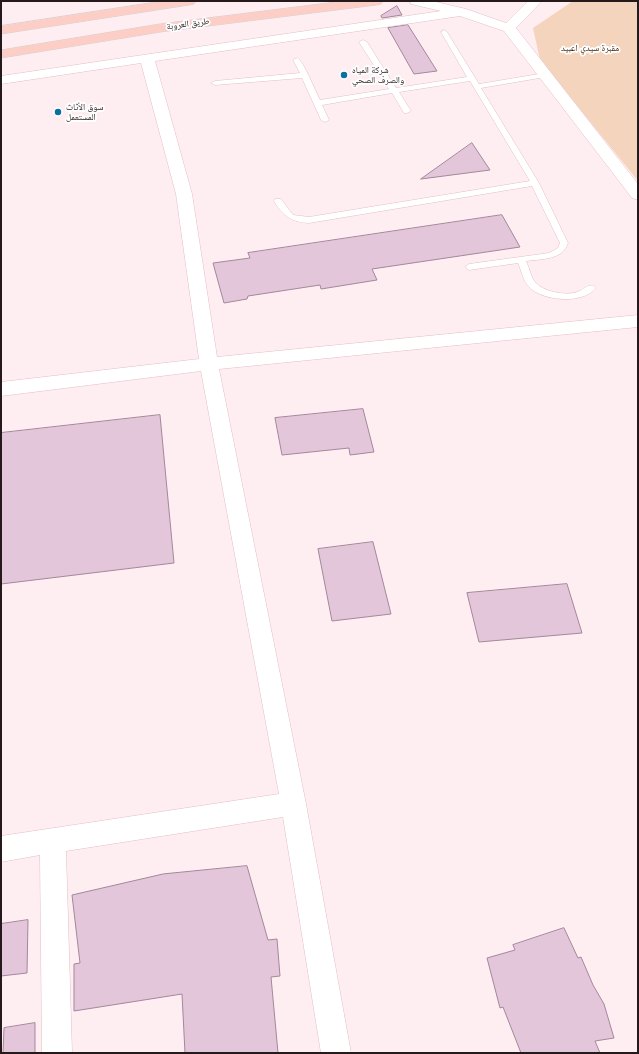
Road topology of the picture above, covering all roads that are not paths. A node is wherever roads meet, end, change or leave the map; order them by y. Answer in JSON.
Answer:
{"nodes":[{"id":1,"x":190,"y":1,"type":"edge"},
{"id":2,"x":376,"y":1,"type":"edge"},
{"id":3,"x":416,"y":1,"type":"edge"},
{"id":4,"x":536,"y":1,"type":"edge"},
{"id":5,"x":461,"y":12,"type":"junction"},
{"id":6,"x":509,"y":28,"type":"junction"},
{"id":7,"x":1,"y":30,"type":"edge"},
{"id":8,"x":444,"y":32,"type":"dead end"},
{"id":9,"x":363,"y":42,"type":"dead end"},
{"id":10,"x":1,"y":54,"type":"edge"},
{"id":11,"x":146,"y":59,"type":"junction"},
{"id":12,"x":297,"y":60,"type":"dead end"},
{"id":13,"x":305,"y":75,"type":"junction"},
{"id":14,"x":545,"y":75,"type":"junction"},
{"id":15,"x":472,"y":78,"type":"junction"},
{"id":16,"x":1,"y":80,"type":"edge"},
{"id":17,"x":215,"y":83,"type":"dead end"},
{"id":18,"x":477,"y":86,"type":"junction"},
{"id":19,"x":395,"y":90,"type":"junction"},
{"id":20,"x":317,"y":103,"type":"junction"},
{"id":21,"x":406,"y":111,"type":"dead end"},
{"id":22,"x":325,"y":120,"type":"dead end"},
{"id":23,"x":535,"y":183,"type":"junction"},
{"id":24,"x":638,"y":195,"type":"edge"},
{"id":25,"x":278,"y":201,"type":"dead end"},
{"id":26,"x":521,"y":259,"type":"junction"},
{"id":27,"x":469,"y":267,"type":"dead end"},
{"id":28,"x":592,"y":288,"type":"dead end"},
{"id":29,"x":638,"y":321,"type":"edge"},
{"id":30,"x":209,"y":364,"type":"junction"},
{"id":31,"x":1,"y":389,"type":"edge"},
{"id":32,"x":293,"y":804,"type":"junction"},
{"id":33,"x":53,"y":840,"type":"junction"},
{"id":34,"x":1,"y":849,"type":"edge"},
{"id":35,"x":57,"y":1053,"type":"edge"},
{"id":36,"x":336,"y":1053,"type":"edge"}],
"edges":[{"from":1,"to":7,"type":"highway"},
{"from":2,"to":10,"type":"highway","name":"طريق العروبة"},
{"from":3,"to":5,"type":"street"},
{"from":4,"to":6,"type":"street"},
{"from":5,"to":6,"type":"street"},
{"from":5,"to":11,"type":"street"},
{"from":6,"to":14,"type":"street"},
{"from":8,"to":15,"type":"lane"},
{"from":9,"to":19,"type":"lane"},
{"from":11,"to":16,"type":"street"},
{"from":11,"to":30,"type":"street"},
{"from":12,"to":13,"type":"lane"},
{"from":13,"to":17,"type":"lane"},
{"from":13,"to":20,"type":"lane"},
{"from":14,"to":18,"type":"lane"},
{"from":14,"to":24,"type":"street"},
{"from":15,"to":18,"type":"lane"},
{"from":15,"to":19,"type":"lane"},
{"from":18,"to":23,"type":"lane"},
{"from":19,"to":20,"type":"lane"},
{"from":19,"to":21,"type":"lane"},
{"from":20,"to":22,"type":"lane"},
{"from":23,"to":25,"type":"lane"},
{"from":23,"to":26,"type":"lane"},
{"from":26,"to":27,"type":"lane"},
{"from":26,"to":28,"type":"lane"},
{"from":29,"to":30,"type":"street"},
{"from":30,"to":31,"type":"street"},
{"from":30,"to":32,"type":"street"},
{"from":32,"to":33,"type":"street"},
{"from":32,"to":36,"type":"street"},
{"from":33,"to":34,"type":"street"},
{"from":33,"to":35,"type":"street"}]}
